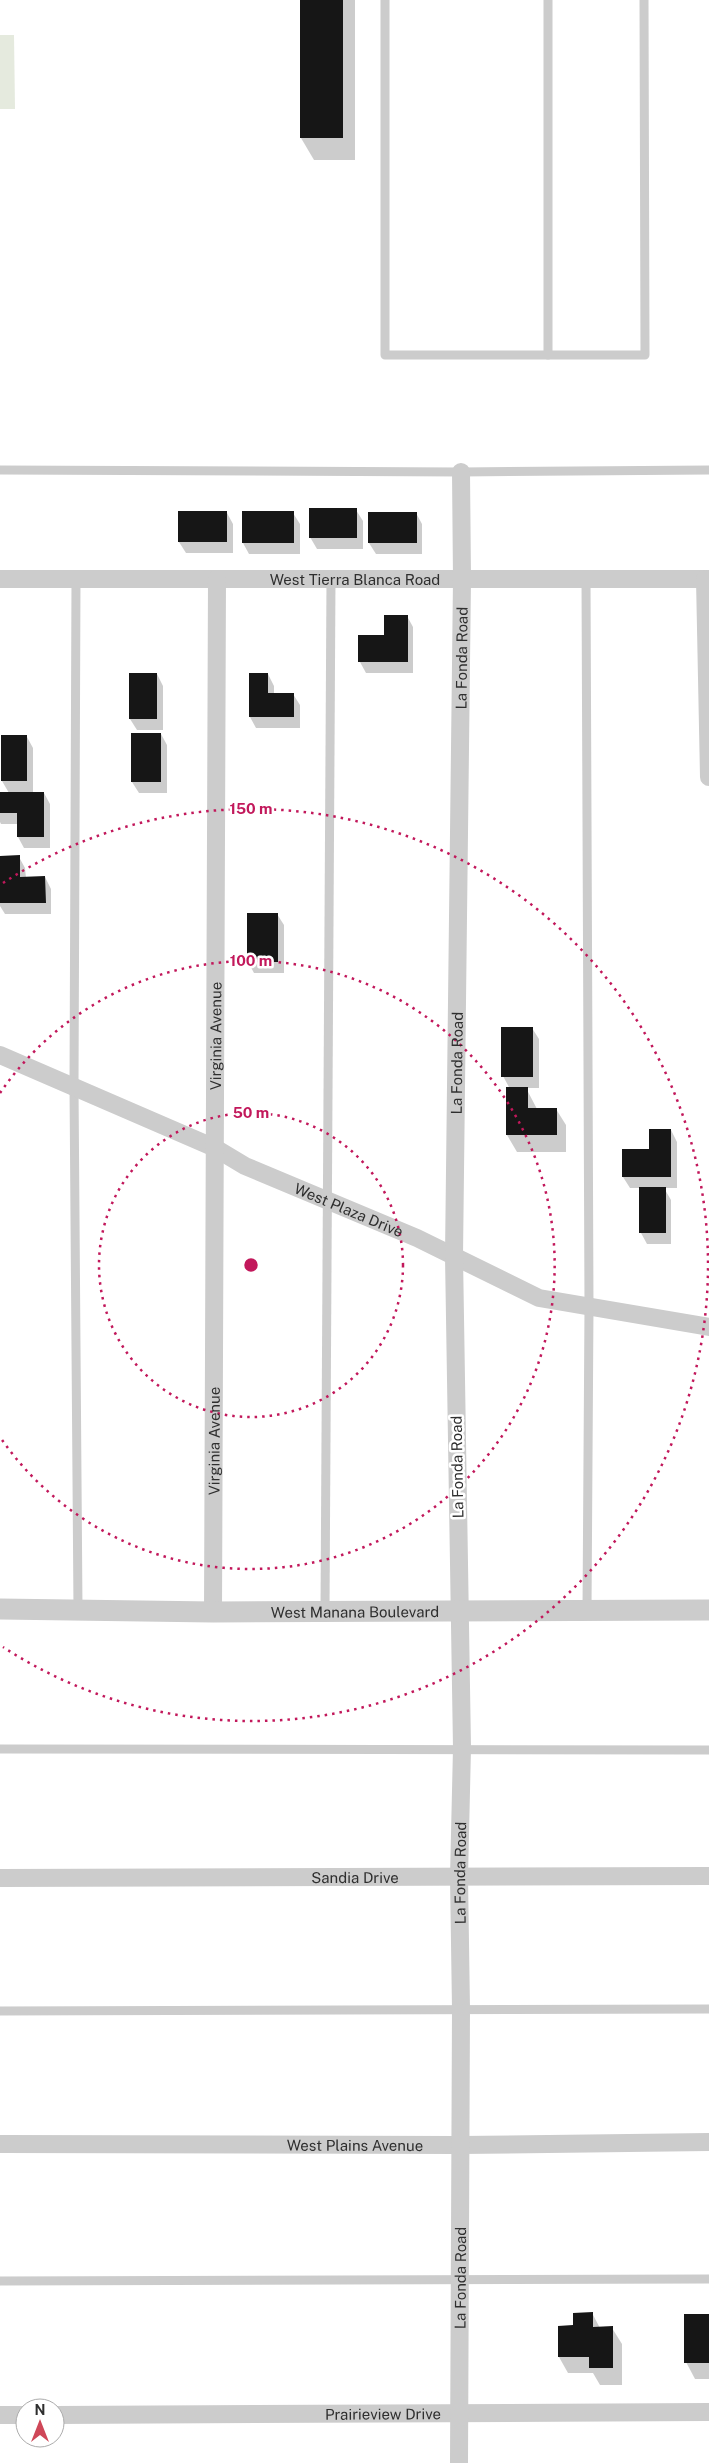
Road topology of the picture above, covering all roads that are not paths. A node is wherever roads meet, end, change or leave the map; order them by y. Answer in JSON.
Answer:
{"nodes":[{"id":1,"x":385,"y":0,"type":"edge"},
{"id":2,"x":548,"y":0,"type":"edge"},
{"id":3,"x":644,"y":0,"type":"edge"},
{"id":4,"x":548,"y":355,"type":"junction"},
{"id":5,"x":0,"y":470,"type":"edge"},
{"id":6,"x":709,"y":470,"type":"edge"},
{"id":7,"x":461,"y":472,"type":"junction"},
{"id":8,"x":0,"y":579,"type":"edge"},
{"id":9,"x":76,"y":579,"type":"junction"},
{"id":10,"x":217,"y":579,"type":"junction"},
{"id":11,"x":331,"y":579,"type":"junction"},
{"id":12,"x":462,"y":579,"type":"junction"},
{"id":13,"x":586,"y":579,"type":"junction"},
{"id":14,"x":707,"y":579,"type":"edge"},
{"id":15,"x":709,"y":777,"type":"edge"},
{"id":16,"x":0,"y":1055,"type":"edge"},
{"id":17,"x":74,"y":1086,"type":"junction"},
{"id":18,"x":215,"y":1148,"type":"junction"},
{"id":19,"x":327,"y":1200,"type":"junction"},
{"id":20,"x":454,"y":1256,"type":"junction"},
{"id":21,"x":588,"y":1307,"type":"junction"},
{"id":22,"x":709,"y":1327,"type":"edge"},
{"id":23,"x":0,"y":1609,"type":"edge"},
{"id":24,"x":78,"y":1610,"type":"junction"},
{"id":25,"x":460,"y":1610,"type":"junction"},
{"id":26,"x":587,"y":1610,"type":"junction"},
{"id":27,"x":709,"y":1610,"type":"edge"},
{"id":28,"x":325,"y":1611,"type":"junction"},
{"id":29,"x":213,"y":1612,"type":"junction"},
{"id":30,"x":462,"y":1748,"type":"junction"},
{"id":31,"x":0,"y":1749,"type":"edge"},
{"id":32,"x":709,"y":1750,"type":"edge"},
{"id":33,"x":709,"y":1876,"type":"edge"},
{"id":34,"x":459,"y":1877,"type":"junction"},
{"id":35,"x":0,"y":1878,"type":"edge"},
{"id":36,"x":461,"y":2009,"type":"junction"},
{"id":37,"x":709,"y":2009,"type":"edge"},
{"id":38,"x":0,"y":2011,"type":"edge"},
{"id":39,"x":709,"y":2142,"type":"edge"},
{"id":40,"x":0,"y":2144,"type":"edge"},
{"id":41,"x":460,"y":2145,"type":"junction"},
{"id":42,"x":709,"y":2279,"type":"edge"},
{"id":43,"x":460,"y":2280,"type":"junction"},
{"id":44,"x":0,"y":2281,"type":"edge"},
{"id":45,"x":709,"y":2412,"type":"edge"},
{"id":46,"x":460,"y":2414,"type":"junction"},
{"id":47,"x":0,"y":2415,"type":"edge"},
{"id":48,"x":15,"y":2415,"type":"edge"},
{"id":49,"x":65,"y":2415,"type":"edge"},
{"id":50,"x":459,"y":2463,"type":"edge"}],
"edges":[{"from":1,"to":4,"type":"lane"},
{"from":2,"to":4,"type":"lane"},
{"from":3,"to":4,"type":"lane"},
{"from":5,"to":7,"type":"lane"},
{"from":6,"to":7,"type":"lane"},
{"from":7,"to":12,"type":"street","name":"La Fonda Road"},
{"from":8,"to":9,"type":"street","name":"West Tierra Blanca Road"},
{"from":9,"to":10,"type":"street","name":"West Tierra Blanca Road"},
{"from":9,"to":17,"type":"lane"},
{"from":10,"to":11,"type":"street","name":"West Tierra Blanca Road"},
{"from":10,"to":18,"type":"street","name":"Virginia Avenue"},
{"from":11,"to":12,"type":"street","name":"West Tierra Blanca Road"},
{"from":11,"to":19,"type":"lane"},
{"from":12,"to":13,"type":"street","name":"West Tierra Blanca Road"},
{"from":12,"to":20,"type":"street","name":"La Fonda Road"},
{"from":13,"to":14,"type":"street","name":"West Tierra Blanca Road"},
{"from":13,"to":21,"type":"lane"},
{"from":14,"to":15,"type":"street"},
{"from":16,"to":17,"type":"street","name":"West Plaza Drive"},
{"from":17,"to":18,"type":"street","name":"West Plaza Drive"},
{"from":17,"to":24,"type":"lane"},
{"from":18,"to":19,"type":"street","name":"West Plaza Drive"},
{"from":18,"to":29,"type":"street","name":"Virginia Avenue"},
{"from":19,"to":20,"type":"street","name":"West Plaza Drive"},
{"from":19,"to":28,"type":"lane"},
{"from":20,"to":21,"type":"street","name":"West Plaza Drive"},
{"from":20,"to":25,"type":"street","name":"La Fonda Road"},
{"from":21,"to":22,"type":"street","name":"West Plaza Drive"},
{"from":21,"to":26,"type":"lane"},
{"from":23,"to":24,"type":"street","name":"West Manana Boulevard"},
{"from":24,"to":29,"type":"street","name":"West Manana Boulevard"},
{"from":25,"to":26,"type":"street","name":"West Manana Boulevard"},
{"from":25,"to":28,"type":"street","name":"West Manana Boulevard"},
{"from":25,"to":30,"type":"street","name":"La Fonda Road"},
{"from":26,"to":27,"type":"street","name":"West Manana Boulevard"},
{"from":28,"to":29,"type":"street","name":"West Manana Boulevard"},
{"from":30,"to":31,"type":"lane"},
{"from":30,"to":32,"type":"lane"},
{"from":30,"to":34,"type":"street","name":"La Fonda Road"},
{"from":33,"to":34,"type":"street","name":"Sandia Drive"},
{"from":34,"to":35,"type":"street","name":"Sandia Drive"},
{"from":34,"to":36,"type":"street","name":"La Fonda Road"},
{"from":36,"to":37,"type":"lane"},
{"from":36,"to":38,"type":"lane"},
{"from":36,"to":41,"type":"street","name":"La Fonda Road"},
{"from":39,"to":41,"type":"street","name":"West Plains Avenue"},
{"from":40,"to":41,"type":"street","name":"West Plains Avenue"},
{"from":41,"to":43,"type":"street","name":"La Fonda Road"},
{"from":42,"to":43,"type":"lane"},
{"from":43,"to":44,"type":"lane"},
{"from":43,"to":46,"type":"street","name":"La Fonda Road"},
{"from":45,"to":46,"type":"street","name":"Prairieview Drive"},
{"from":46,"to":49,"type":"street","name":"Prairieview Drive"},
{"from":46,"to":50,"type":"street","name":"La Fonda Road"},
{"from":47,"to":48,"type":"street"}]}
